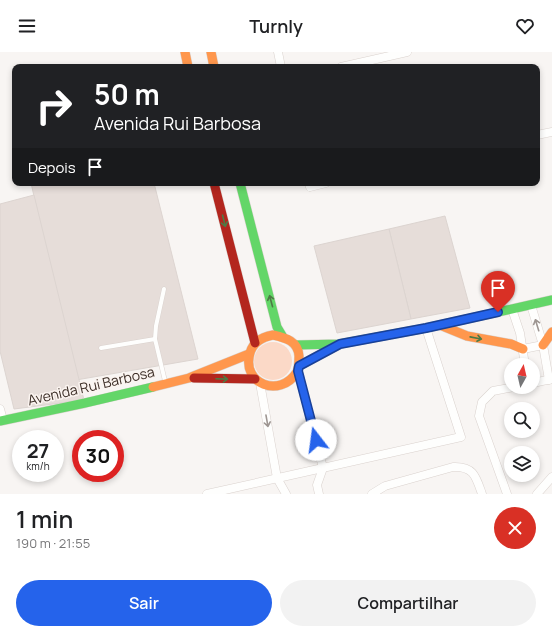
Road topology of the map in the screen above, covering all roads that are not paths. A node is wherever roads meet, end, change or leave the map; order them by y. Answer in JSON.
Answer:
{"nodes":[{"id":1,"x":185,"y":52,"type":"edge"},
{"id":2,"x":211,"y":52,"type":"edge"},
{"id":3,"x":278,"y":52,"type":"edge"},
{"id":4,"x":407,"y":52,"type":"edge"},
{"id":5,"x":187,"y":64,"type":"edge"},
{"id":6,"x":213,"y":64,"type":"edge"},
{"id":7,"x":280,"y":64,"type":"edge"},
{"id":8,"x":354,"y":64,"type":"edge"},
{"id":9,"x":552,"y":132,"type":"edge"},
{"id":10,"x":540,"y":134,"type":"edge"},
{"id":11,"x":215,"y":186,"type":"edge"},
{"id":12,"x":241,"y":186,"type":"edge"},
{"id":13,"x":164,"y":289,"type":"dead end"},
{"id":14,"x":552,"y":300,"type":"edge"},
{"id":15,"x":531,"y":305,"type":"junction"},
{"id":16,"x":512,"y":309,"type":"junction"},
{"id":17,"x":440,"y":325,"type":"junction"},
{"id":18,"x":426,"y":328,"type":"junction"},
{"id":19,"x":552,"y":332,"type":"edge"},
{"id":20,"x":283,"y":337,"type":"junction"},
{"id":21,"x":155,"y":339,"type":"junction"},
{"id":22,"x":255,"y":343,"type":"junction"},
{"id":23,"x":340,"y":344,"type":"junction"},
{"id":24,"x":297,"y":345,"type":"junction"},
{"id":25,"x":543,"y":345,"type":"junction"},
{"id":26,"x":100,"y":348,"type":"dead end"},
{"id":27,"x":523,"y":349,"type":"junction"},
{"id":28,"x":249,"y":354,"type":"junction"},
{"id":29,"x":524,"y":358,"type":"edge"},
{"id":30,"x":298,"y":369,"type":"junction"},
{"id":31,"x":189,"y":378,"type":"junction"},
{"id":32,"x":550,"y":380,"type":"edge"},
{"id":33,"x":258,"y":381,"type":"junction"},
{"id":34,"x":540,"y":382,"type":"edge"},
{"id":35,"x":165,"y":383,"type":"junction"},
{"id":36,"x":504,"y":389,"type":"edge"},
{"id":37,"x":0,"y":409,"type":"edge"},
{"id":38,"x":1,"y":420,"type":"edge"},
{"id":39,"x":323,"y":468,"type":"junction"},
{"id":40,"x":552,"y":477,"type":"edge"},
{"id":41,"x":277,"y":478,"type":"junction"},
{"id":42,"x":207,"y":494,"type":"edge"},
{"id":43,"x":286,"y":494,"type":"edge"},
{"id":44,"x":319,"y":494,"type":"edge"},
{"id":45,"x":372,"y":494,"type":"edge"},
{"id":46,"x":482,"y":494,"type":"edge"},
{"id":47,"x":507,"y":494,"type":"edge"},
{"id":48,"x":537,"y":494,"type":"edge"}],
"edges":[{"from":1,"to":5,"type":"main road"},
{"from":2,"to":6,"type":"main road"},
{"from":3,"to":7,"type":"street"},
{"from":4,"to":8,"type":"street"},
{"from":9,"to":10,"type":"street"},
{"from":11,"to":22,"type":"main road","one_way":true},
{"from":20,"to":12,"type":"main road","one_way":true},
{"from":13,"to":21,"type":"lane"},
{"from":14,"to":15,"type":"main road","name":"Avenida Rui Barbosa"},
{"from":15,"to":16,"type":"main road","name":"Avenida Rui Barbosa"},
{"from":25,"to":15,"type":"street","one_way":true},
{"from":16,"to":17,"type":"main road","name":"Avenida Rui Barbosa"},
{"from":16,"to":27,"type":"street"},
{"from":17,"to":18,"type":"main road","name":"Avenida Rui Barbosa"},
{"from":17,"to":27,"type":"main road","one_way":true},
{"from":18,"to":23,"type":"main road","name":"Avenida Rui Barbosa"},
{"from":18,"to":39,"type":"street"},
{"from":19,"to":25,"type":"main road"},
{"from":20,"to":22,"type":"main road"},
{"from":20,"to":24,"type":"main road"},
{"from":21,"to":26,"type":"lane"},
{"from":21,"to":35,"type":"lane"},
{"from":22,"to":28,"type":"main road"},
{"from":23,"to":24,"type":"main road","name":"Avenida Rui Barbosa"},
{"from":23,"to":30,"type":"main road","name":"Avenida Rui Barbosa"},
{"from":24,"to":30,"type":"main road"},
{"from":25,"to":27,"type":"street"},
{"from":25,"to":32,"type":"street"},
{"from":27,"to":29,"type":"street"},
{"from":28,"to":31,"type":"main road","name":"Avenida Rui Barbosa"},
{"from":28,"to":33,"type":"main road"},
{"from":30,"to":33,"type":"main road","name":"Avenida Rui Barbosa"},
{"from":30,"to":39,"type":"street"},
{"from":31,"to":33,"type":"main road","name":"Avenida Rui Barbosa","one_way":true},
{"from":31,"to":35,"type":"main road","name":"Avenida Rui Barbosa"},
{"from":32,"to":34,"type":"street"},
{"from":33,"to":41,"type":"street","one_way":true},
{"from":35,"to":38,"type":"main road","name":"Avenida Rui Barbosa"},
{"from":36,"to":47,"type":"street"},
{"from":37,"to":38,"type":"street"},
{"from":39,"to":41,"type":"street"},
{"from":39,"to":44,"type":"street"},
{"from":40,"to":48,"type":"street"},
{"from":41,"to":42,"type":"street"},
{"from":41,"to":43,"type":"street"},
{"from":45,"to":46,"type":"street"}]}
